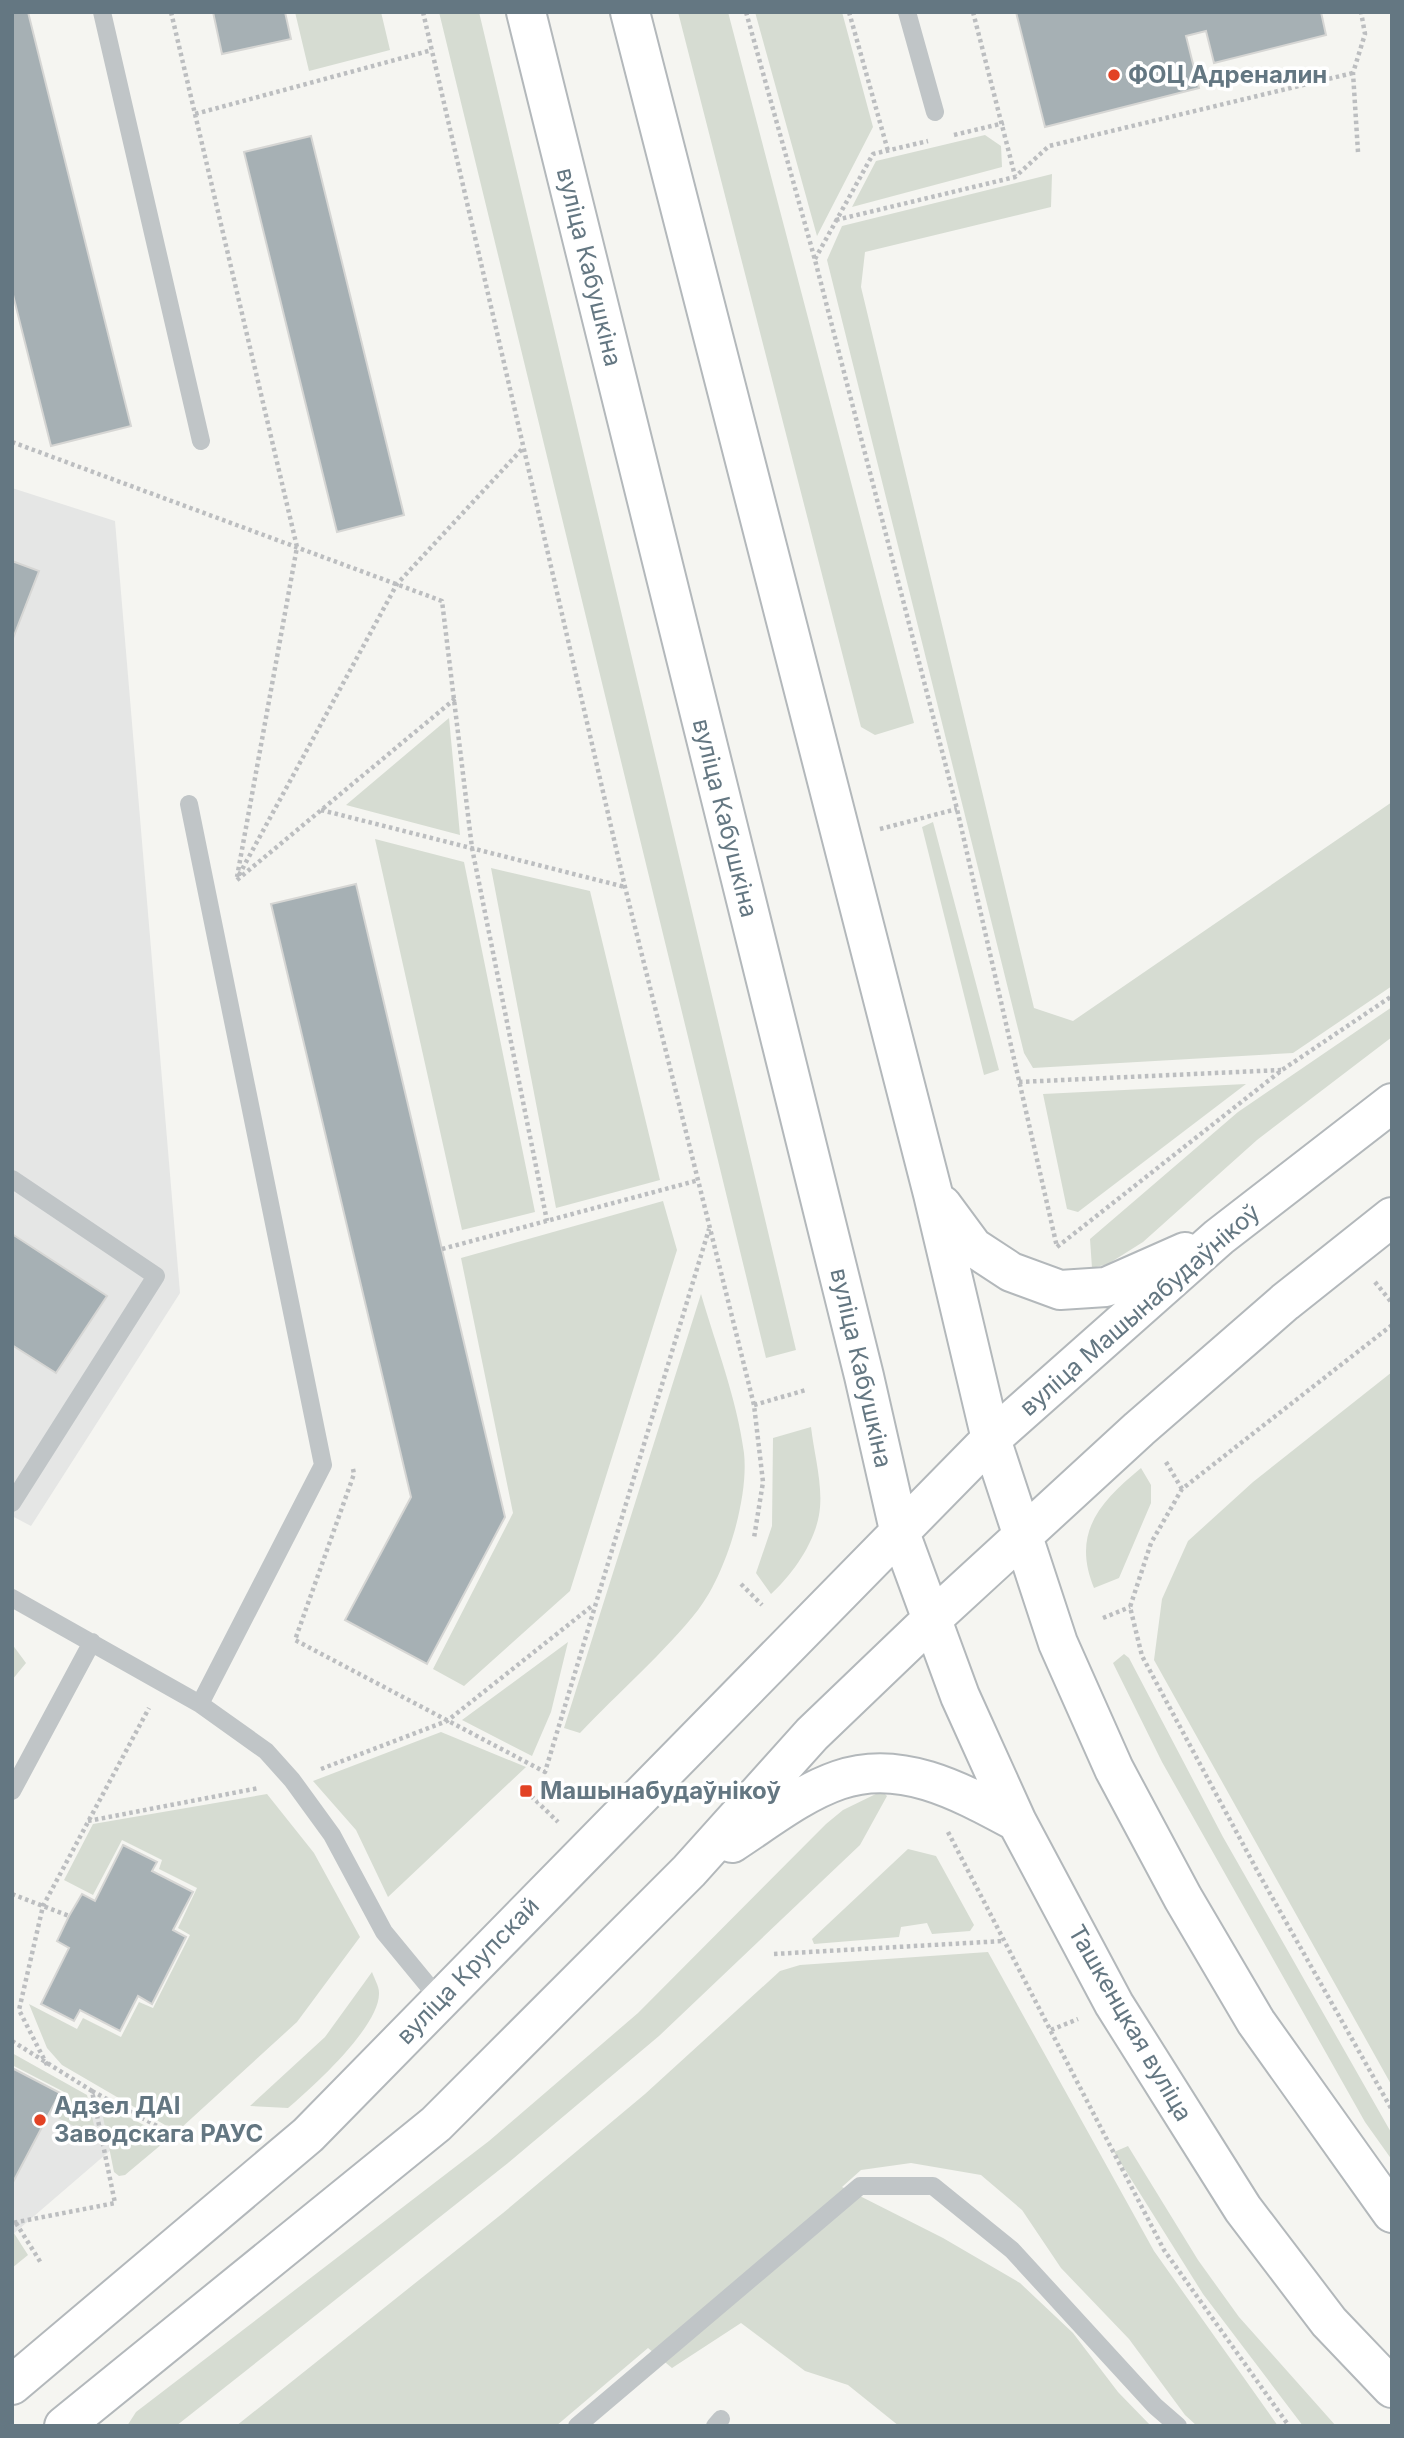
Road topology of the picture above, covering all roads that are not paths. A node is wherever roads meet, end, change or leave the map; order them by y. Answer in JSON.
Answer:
{"nodes":[{"id":1,"x":102,"y":12,"type":"edge"},
{"id":2,"x":526,"y":12,"type":"edge"},
{"id":3,"x":629,"y":12,"type":"edge"},
{"id":4,"x":907,"y":12,"type":"edge"},
{"id":5,"x":935,"y":112,"type":"dead end"},
{"id":6,"x":201,"y":441,"type":"dead end"},
{"id":7,"x":189,"y":804,"type":"dead end"},
{"id":8,"x":1392,"y":1102,"type":"edge"},
{"id":9,"x":12,"y":1179,"type":"edge"},
{"id":10,"x":933,"y":1194,"type":"junction"},
{"id":11,"x":1392,"y":1217,"type":"edge"},
{"id":12,"x":1219,"y":1237,"type":"junction"},
{"id":13,"x":991,"y":1438,"type":"junction"},
{"id":14,"x":12,"y":1503,"type":"edge"},
{"id":15,"x":899,"y":1530,"type":"junction"},
{"id":16,"x":1026,"y":1536,"type":"junction"},
{"id":17,"x":12,"y":1598,"type":"edge"},
{"id":18,"x":931,"y":1620,"type":"junction"},
{"id":19,"x":92,"y":1643,"type":"junction"},
{"id":20,"x":200,"y":1703,"type":"junction"},
{"id":21,"x":12,"y":1791,"type":"edge"},
{"id":22,"x":1017,"y":1822,"type":"junction"},
{"id":23,"x":689,"y":1871,"type":"junction"},
{"id":24,"x":440,"y":2000,"type":"junction"},
{"id":25,"x":1392,"y":2213,"type":"edge"},
{"id":26,"x":12,"y":2385,"type":"edge"},
{"id":27,"x":1392,"y":2388,"type":"edge"},
{"id":28,"x":64,"y":2426,"type":"edge"},
{"id":29,"x":577,"y":2426,"type":"edge"},
{"id":30,"x":1178,"y":2426,"type":"edge"}],
"edges":[{"from":1,"to":6,"type":"lane"},
{"from":2,"to":15,"type":"main road","name":"вуліца Кабушкіна"},
{"from":3,"to":10,"type":"main road"},
{"from":4,"to":5,"type":"lane"},
{"from":7,"to":20,"type":"lane"},
{"from":8,"to":12,"type":"main road","name":"вуліца Машынабудаўнікоў"},
{"from":9,"to":14,"type":"lane"},
{"from":10,"to":12,"type":"main road"},
{"from":10,"to":13,"type":"main road"},
{"from":11,"to":16,"type":"main road"},
{"from":12,"to":13,"type":"main road","name":"вуліца Машынабудаўнікоў"},
{"from":13,"to":15,"type":"main road","name":"вуліца Машынабудаўнікоў"},
{"from":13,"to":16,"type":"main road"},
{"from":15,"to":18,"type":"main road","name":"вуліца Кабушкіна"},
{"from":15,"to":24,"type":"main road","name":"вуліца Крупскай"},
{"from":16,"to":18,"type":"main road"},
{"from":16,"to":25,"type":"main road"},
{"from":17,"to":19,"type":"lane"},
{"from":18,"to":22,"type":"main road","name":"Ташкенцкая вуліца"},
{"from":18,"to":23,"type":"main road"},
{"from":19,"to":20,"type":"lane"},
{"from":19,"to":21,"type":"lane"},
{"from":20,"to":24,"type":"lane"},
{"from":22,"to":23,"type":"main road"},
{"from":22,"to":27,"type":"main road","name":"Ташкенцкая вуліца"},
{"from":23,"to":28,"type":"main road"},
{"from":24,"to":26,"type":"main road","name":"вуліца Крупскай"},
{"from":29,"to":30,"type":"lane"}]}
